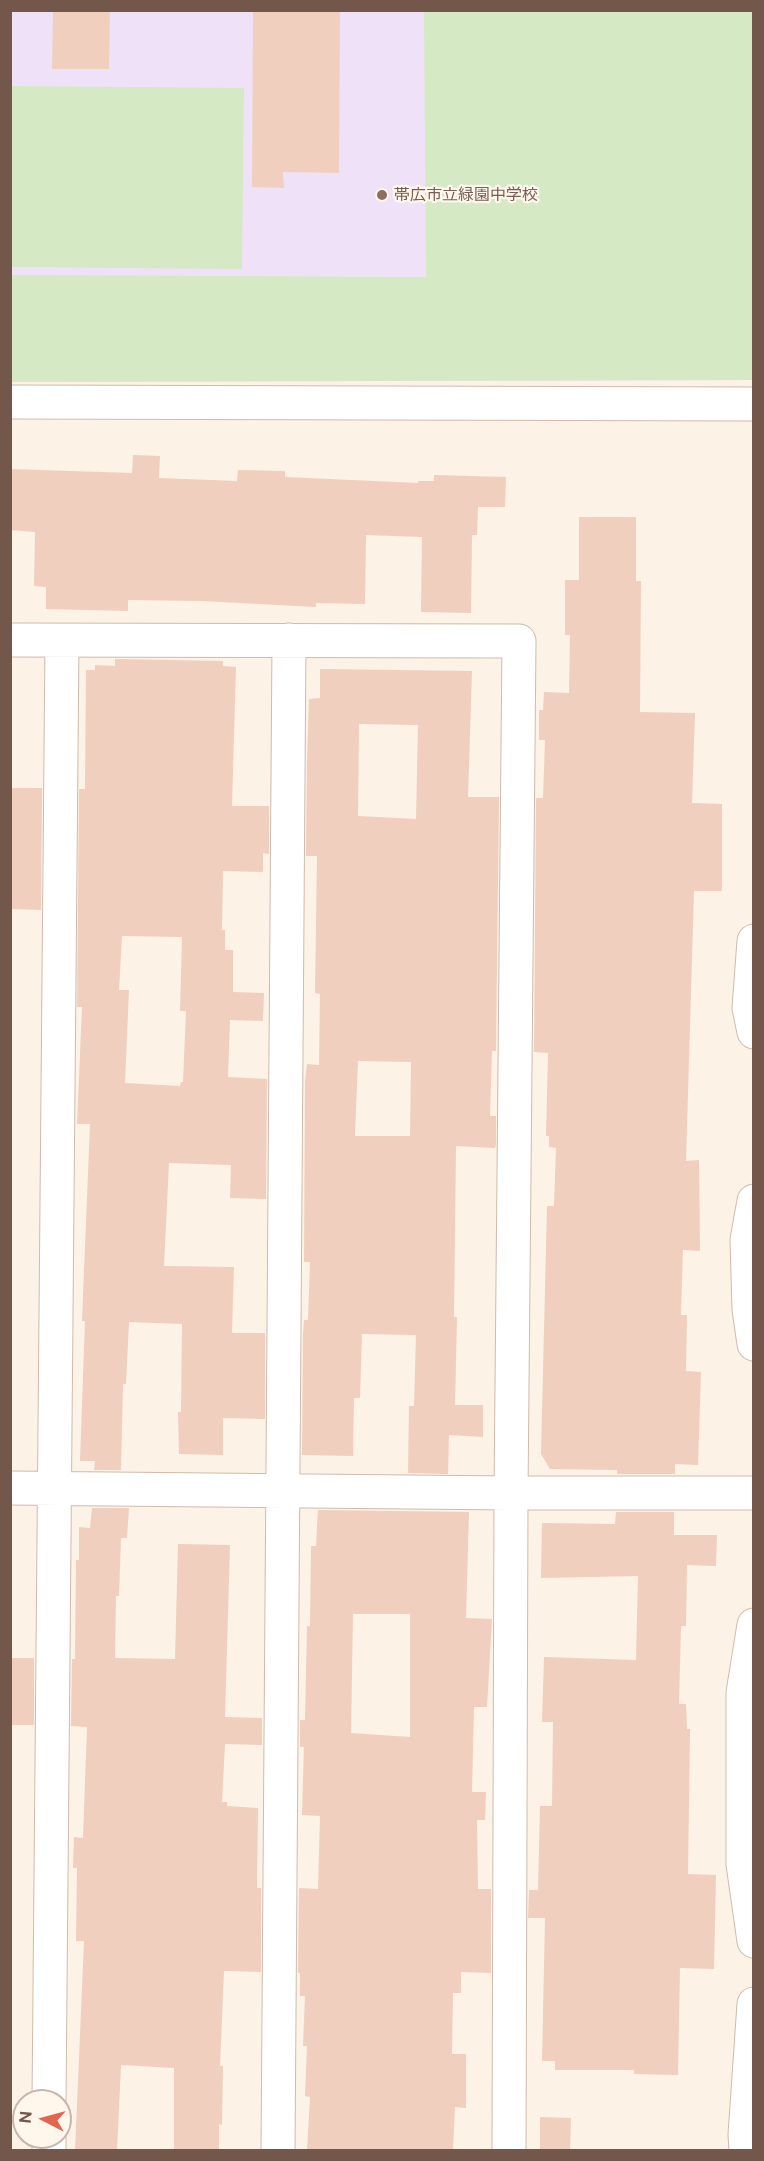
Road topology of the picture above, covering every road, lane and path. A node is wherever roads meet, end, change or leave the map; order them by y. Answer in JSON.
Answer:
{"nodes":[{"id":1,"x":10,"y":402,"type":"edge"},
{"id":2,"x":753,"y":404,"type":"edge"},
{"id":3,"x":10,"y":640,"type":"edge"},
{"id":4,"x":289,"y":640,"type":"junction"},
{"id":5,"x":62,"y":641,"type":"junction"},
{"id":6,"x":753,"y":941,"type":"edge"},
{"id":7,"x":753,"y":1032,"type":"edge"},
{"id":8,"x":753,"y":1201,"type":"edge"},
{"id":9,"x":753,"y":1344,"type":"edge"},
{"id":10,"x":10,"y":1488,"type":"edge"},
{"id":11,"x":54,"y":1488,"type":"junction"},
{"id":12,"x":283,"y":1490,"type":"junction"},
{"id":13,"x":753,"y":1492,"type":"edge"},
{"id":14,"x":511,"y":1493,"type":"junction"},
{"id":15,"x":753,"y":1626,"type":"edge"},
{"id":16,"x":753,"y":1941,"type":"edge"},
{"id":17,"x":753,"y":2004,"type":"edge"},
{"id":18,"x":49,"y":2089,"type":"edge"},
{"id":19,"x":278,"y":2151,"type":"edge"},
{"id":20,"x":509,"y":2151,"type":"edge"},
{"id":21,"x":746,"y":2151,"type":"edge"}],
"edges":[{"from":1,"to":2,"type":"street"},
{"from":3,"to":5,"type":"street"},
{"from":4,"to":5,"type":"street"},
{"from":4,"to":12,"type":"street"},
{"from":4,"to":14,"type":"street"},
{"from":5,"to":11,"type":"street"},
{"from":6,"to":7,"type":"street"},
{"from":8,"to":9,"type":"street"},
{"from":10,"to":11,"type":"street"},
{"from":11,"to":12,"type":"street"},
{"from":11,"to":18,"type":"street"},
{"from":12,"to":14,"type":"street"},
{"from":12,"to":19,"type":"street"},
{"from":13,"to":14,"type":"street"},
{"from":14,"to":20,"type":"street"},
{"from":15,"to":16,"type":"street"},
{"from":17,"to":21,"type":"street"}]}
